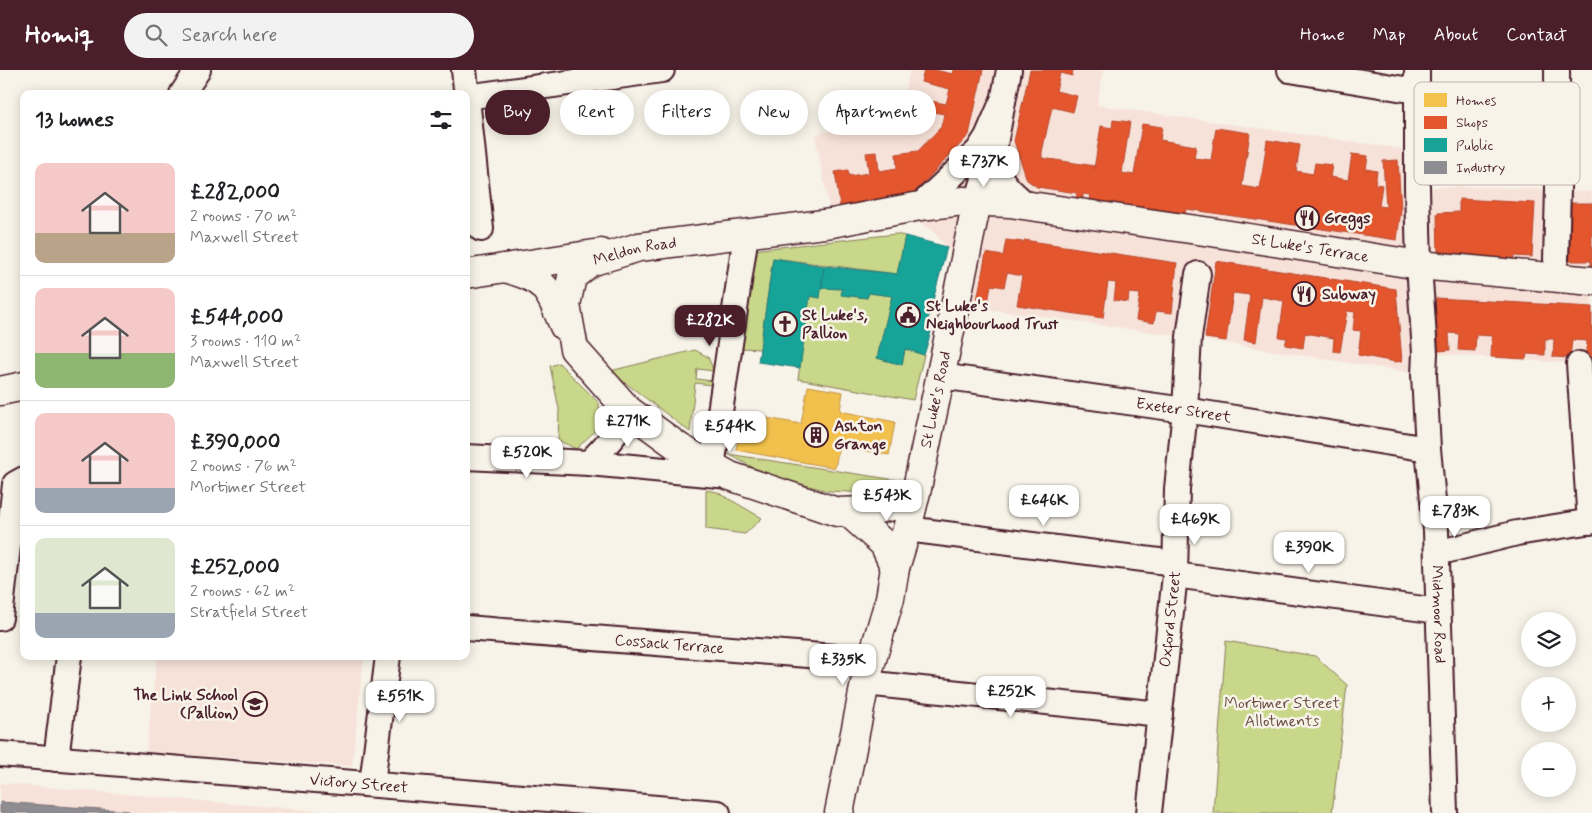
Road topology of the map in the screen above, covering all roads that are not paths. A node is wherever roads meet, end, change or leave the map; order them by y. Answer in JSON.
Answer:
{"nodes":[{"id":1,"x":198,"y":70,"type":"edge"},
{"id":2,"x":464,"y":70,"type":"edge"},
{"id":3,"x":662,"y":70,"type":"edge"},
{"id":4,"x":1009,"y":70,"type":"edge"},
{"id":5,"x":1290,"y":70,"type":"edge"},
{"id":6,"x":1416,"y":80,"type":"edge"},
{"id":7,"x":185,"y":90,"type":"edge"},
{"id":8,"x":466,"y":90,"type":"edge"},
{"id":9,"x":470,"y":97,"type":"edge"},
{"id":10,"x":1003,"y":100,"type":"junction"},
{"id":11,"x":470,"y":123,"type":"edge"},
{"id":12,"x":995,"y":144,"type":"junction"},
{"id":13,"x":1418,"y":185,"type":"edge"},
{"id":14,"x":1558,"y":185,"type":"edge"},
{"id":15,"x":978,"y":202,"type":"junction"},
{"id":16,"x":920,"y":206,"type":"junction"},
{"id":17,"x":1028,"y":206,"type":"junction"},
{"id":18,"x":482,"y":229,"type":"dead end"},
{"id":19,"x":746,"y":234,"type":"junction"},
{"id":20,"x":639,"y":247,"type":"junction"},
{"id":21,"x":1556,"y":260,"type":"dead end"},
{"id":22,"x":1419,"y":265,"type":"junction"},
{"id":23,"x":503,"y":268,"type":"junction"},
{"id":24,"x":963,"y":269,"type":"junction"},
{"id":25,"x":470,"y":273,"type":"edge"},
{"id":26,"x":1198,"y":274,"type":"dead end"},
{"id":27,"x":1592,"y":281,"type":"edge"},
{"id":28,"x":574,"y":349,"type":"junction"},
{"id":29,"x":1579,"y":364,"type":"dead end"},
{"id":30,"x":940,"y":376,"type":"junction"},
{"id":31,"x":20,"y":387,"type":"edge"},
{"id":32,"x":0,"y":391,"type":"edge"},
{"id":33,"x":628,"y":410,"type":"junction"},
{"id":34,"x":1185,"y":410,"type":"junction"},
{"id":35,"x":1428,"y":449,"type":"junction"},
{"id":36,"x":470,"y":457,"type":"edge"},
{"id":37,"x":589,"y":463,"type":"junction"},
{"id":38,"x":721,"y":472,"type":"junction"},
{"id":39,"x":19,"y":482,"type":"edge"},
{"id":40,"x":917,"y":488,"type":"junction"},
{"id":41,"x":848,"y":512,"type":"junction"},
{"id":42,"x":1591,"y":522,"type":"edge"},
{"id":43,"x":907,"y":529,"type":"junction"},
{"id":44,"x":1436,"y":553,"type":"junction"},
{"id":45,"x":895,"y":568,"type":"junction"},
{"id":46,"x":1175,"y":569,"type":"junction"},
{"id":47,"x":1438,"y":611,"type":"junction"},
{"id":48,"x":0,"y":618,"type":"edge"},
{"id":49,"x":470,"y":628,"type":"edge"},
{"id":50,"x":68,"y":660,"type":"edge"},
{"id":51,"x":388,"y":660,"type":"edge"},
{"id":52,"x":869,"y":671,"type":"junction"},
{"id":53,"x":1160,"y":714,"type":"junction"},
{"id":54,"x":0,"y":754,"type":"edge"},
{"id":55,"x":56,"y":758,"type":"junction"},
{"id":56,"x":372,"y":784,"type":"junction"},
{"id":57,"x":718,"y":813,"type":"edge"},
{"id":58,"x":839,"y":813,"type":"edge"},
{"id":59,"x":1149,"y":813,"type":"edge"},
{"id":60,"x":1446,"y":813,"type":"edge"}],
"edges":[{"from":1,"to":7,"type":"street"},
{"from":2,"to":8,"type":"street"},
{"from":3,"to":9,"type":"street"},
{"from":4,"to":10,"type":"street"},
{"from":5,"to":6,"type":"street"},
{"from":10,"to":12,"type":"street"},
{"from":10,"to":16,"type":"street"},
{"from":11,"to":18,"type":"street"},
{"from":12,"to":15,"type":"street"},
{"from":12,"to":17,"type":"street"},
{"from":13,"to":22,"type":"street","name":"Midmoor Road"},
{"from":14,"to":21,"type":"street"},
{"from":15,"to":16,"type":"street","name":"Meldon Road"},
{"from":15,"to":17,"type":"street","name":"Meldon Road"},
{"from":15,"to":24,"type":"street","name":"St Luke's Road"},
{"from":16,"to":19,"type":"street","name":"Meldon Road"},
{"from":16,"to":24,"type":"street"},
{"from":17,"to":22,"type":"street","name":"St Luke's Terrace"},
{"from":17,"to":24,"type":"street"},
{"from":19,"to":20,"type":"street","name":"Meldon Road"},
{"from":19,"to":38,"type":"street"},
{"from":20,"to":23,"type":"street"},
{"from":20,"to":28,"type":"street","name":"Meldon Road"},
{"from":22,"to":27,"type":"street","name":"St Luke's Terrace"},
{"from":22,"to":35,"type":"street","name":"Midmoor Road"},
{"from":23,"to":25,"type":"street"},
{"from":23,"to":28,"type":"street"},
{"from":24,"to":30,"type":"street","name":"St Luke's Road"},
{"from":26,"to":34,"type":"street","name":"Oxford Street"},
{"from":28,"to":33,"type":"street"},
{"from":29,"to":42,"type":"street"},
{"from":30,"to":34,"type":"street","name":"Exeter Street"},
{"from":30,"to":40,"type":"street","name":"St Luke's Road"},
{"from":31,"to":32,"type":"street"},
{"from":33,"to":37,"type":"street"},
{"from":33,"to":38,"type":"street"},
{"from":34,"to":35,"type":"street","name":"Exeter Street"},
{"from":34,"to":46,"type":"street","name":"Oxford Street"},
{"from":35,"to":44,"type":"street","name":"Midmoor Road"},
{"from":36,"to":37,"type":"street"},
{"from":37,"to":38,"type":"street"},
{"from":38,"to":41,"type":"street"},
{"from":39,"to":48,"type":"street"},
{"from":40,"to":41,"type":"street"},
{"from":40,"to":43,"type":"street","name":"St Luke's Road"},
{"from":41,"to":45,"type":"street"},
{"from":42,"to":44,"type":"street"},
{"from":43,"to":45,"type":"street","name":"St Luke's Road"},
{"from":43,"to":46,"type":"street"},
{"from":44,"to":47,"type":"street","name":"Midmoor Road"},
{"from":45,"to":52,"type":"street","name":"St Luke's Road"},
{"from":46,"to":47,"type":"street"},
{"from":46,"to":53,"type":"street","name":"Oxford Street"},
{"from":47,"to":60,"type":"street","name":"Midmoor Road"},
{"from":49,"to":52,"type":"street","name":"Cossack Terrace"},
{"from":50,"to":55,"type":"street"},
{"from":51,"to":56,"type":"street"},
{"from":52,"to":53,"type":"street","name":"Cossack Terrace"},
{"from":52,"to":58,"type":"street","name":"St Luke's Road"},
{"from":53,"to":59,"type":"street","name":"Oxford Street"},
{"from":54,"to":55,"type":"street","name":"Victory Street"},
{"from":55,"to":56,"type":"street","name":"Victory Street"},
{"from":56,"to":57,"type":"street","name":"Victory Street"}]}
